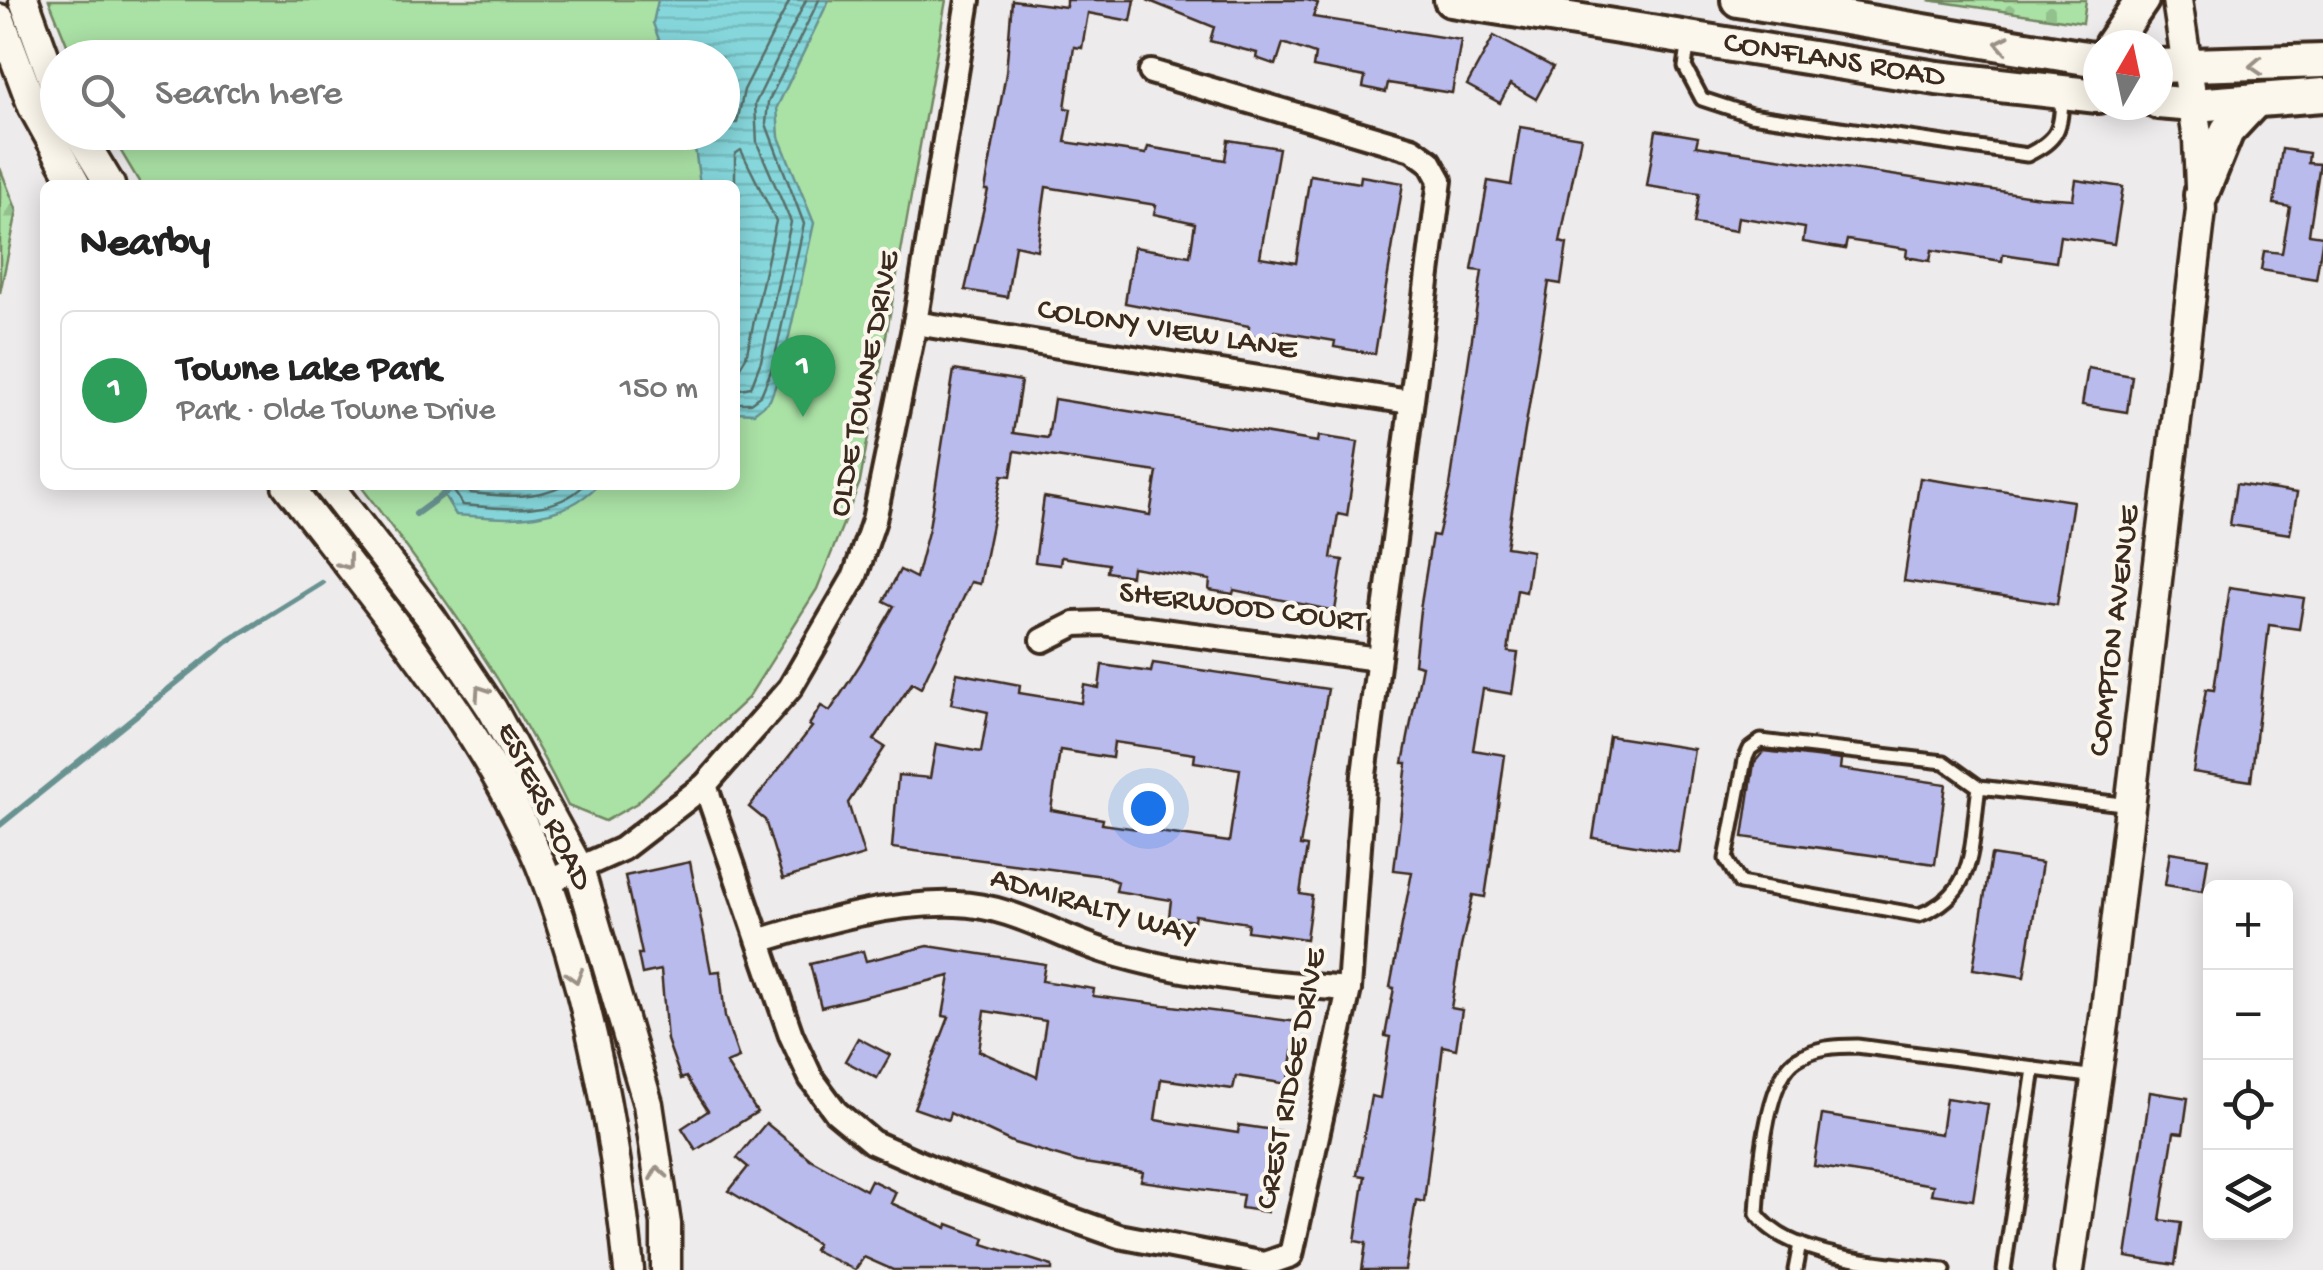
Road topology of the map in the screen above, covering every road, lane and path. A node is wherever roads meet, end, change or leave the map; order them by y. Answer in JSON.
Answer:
{"nodes":[{"id":1,"x":24,"y":0,"type":"edge"},
{"id":2,"x":968,"y":0,"type":"edge"},
{"id":3,"x":1451,"y":0,"type":"edge"},
{"id":4,"x":1738,"y":0,"type":"edge"},
{"id":5,"x":2142,"y":0,"type":"edge"},
{"id":6,"x":2177,"y":0,"type":"edge"},
{"id":7,"x":0,"y":19,"type":"edge"},
{"id":8,"x":2118,"y":30,"type":"edge"},
{"id":9,"x":1689,"y":40,"type":"junction"},
{"id":10,"x":40,"y":44,"type":"edge"},
{"id":11,"x":2083,"y":52,"type":"edge"},
{"id":12,"x":2323,"y":61,"type":"edge"},
{"id":13,"x":2173,"y":67,"type":"edge"},
{"id":14,"x":1152,"y":72,"type":"dead end"},
{"id":15,"x":2062,"y":92,"type":"junction"},
{"id":16,"x":2083,"y":94,"type":"edge"},
{"id":17,"x":2323,"y":95,"type":"edge"},
{"id":18,"x":2256,"y":100,"type":"junction"},
{"id":19,"x":2173,"y":103,"type":"edge"},
{"id":20,"x":2194,"y":105,"type":"junction"},
{"id":21,"x":40,"y":120,"type":"edge"},
{"id":22,"x":57,"y":150,"type":"edge"},
{"id":23,"x":89,"y":150,"type":"edge"},
{"id":24,"x":73,"y":180,"type":"edge"},
{"id":25,"x":107,"y":180,"type":"edge"},
{"id":26,"x":2201,"y":195,"type":"junction"},
{"id":27,"x":915,"y":323,"type":"junction"},
{"id":28,"x":1409,"y":402,"type":"junction"},
{"id":29,"x":291,"y":490,"type":"edge"},
{"id":30,"x":332,"y":490,"type":"edge"},
{"id":31,"x":1042,"y":640,"type":"dead end"},
{"id":32,"x":1378,"y":659,"type":"junction"},
{"id":33,"x":705,"y":785,"type":"junction"},
{"id":34,"x":1979,"y":787,"type":"junction"},
{"id":35,"x":2130,"y":805,"type":"junction"},
{"id":36,"x":579,"y":869,"type":"junction"},
{"id":37,"x":548,"y":882,"type":"junction"},
{"id":38,"x":762,"y":940,"type":"junction"},
{"id":39,"x":1349,"y":989,"type":"junction"},
{"id":40,"x":2034,"y":1069,"type":"junction"},
{"id":41,"x":2096,"y":1077,"type":"junction"},
{"id":42,"x":1800,"y":1244,"type":"junction"},
{"id":43,"x":1925,"y":1269,"type":"edge"},
{"id":44,"x":629,"y":1270,"type":"edge"},
{"id":45,"x":666,"y":1270,"type":"edge"},
{"id":46,"x":1795,"y":1270,"type":"edge"},
{"id":47,"x":1944,"y":1270,"type":"edge"},
{"id":48,"x":2004,"y":1270,"type":"edge"},
{"id":49,"x":2069,"y":1270,"type":"edge"}],
"edges":[{"from":1,"to":10,"type":"street"},
{"from":2,"to":27,"type":"street","name":"OLDE TOWNE DRIVE"},
{"from":3,"to":9,"type":"main road","name":"CONFLANS ROAD"},
{"from":11,"to":4,"type":"main road","name":"CONFLANS ROAD","one_way":true},
{"from":5,"to":8,"type":"main road"},
{"from":6,"to":13,"type":"street","name":"COMPTON AVENUE"},
{"from":7,"to":21,"type":"street"},
{"from":9,"to":15,"type":"main road","name":"CONFLANS ROAD"},
{"from":9,"to":15,"type":"lane"},
{"from":12,"to":13,"type":"main road","one_way":true},
{"from":13,"to":20,"type":"street","name":"COMPTON AVENUE"},
{"from":14,"to":28,"type":"street","name":"CREST RIDGE DRIVE"},
{"from":15,"to":16,"type":"main road","name":"CONFLANS ROAD"},
{"from":17,"to":18,"type":"main road"},
{"from":18,"to":20,"type":"main road"},
{"from":18,"to":26,"type":"main road"},
{"from":19,"to":20,"type":"main road"},
{"from":20,"to":26,"type":"street","name":"COMPTON AVENUE"},
{"from":22,"to":24,"type":"street"},
{"from":23,"to":25,"type":"street"},
{"from":26,"to":35,"type":"street","name":"COMPTON AVENUE"},
{"from":27,"to":28,"type":"street","name":"COLONY VIEW LANE"},
{"from":27,"to":33,"type":"street","name":"OLDE TOWNE DRIVE"},
{"from":28,"to":32,"type":"street","name":"CREST RIDGE DRIVE"},
{"from":29,"to":37,"type":"street","name":"ESTERS ROAD","one_way":true},
{"from":36,"to":30,"type":"street","name":"ESTERS ROAD","one_way":true},
{"from":31,"to":32,"type":"street","name":"SHERWOOD COURT"},
{"from":32,"to":39,"type":"street","name":"CREST RIDGE DRIVE"},
{"from":33,"to":36,"type":"street","name":"OLDE TOWNE DRIVE"},
{"from":33,"to":38,"type":"street","name":"CREST RIDGE DRIVE"},
{"from":34,"to":34,"type":"lane"},
{"from":34,"to":35,"type":"lane"},
{"from":35,"to":41,"type":"street","name":"COMPTON AVENUE"},
{"from":36,"to":37,"type":"street","name":"OLDE TOWNE DRIVE"},
{"from":45,"to":36,"type":"street","name":"ESTERS ROAD","one_way":true},
{"from":37,"to":44,"type":"street","name":"ESTERS ROAD","one_way":true},
{"from":38,"to":39,"type":"street","name":"ADMIRALTY WAY"},
{"from":38,"to":39,"type":"street","name":"CREST RIDGE DRIVE"},
{"from":40,"to":41,"type":"lane"},
{"from":40,"to":42,"type":"lane"},
{"from":40,"to":48,"type":"lane"},
{"from":41,"to":49,"type":"street","name":"COMPTON AVENUE"},
{"from":42,"to":43,"type":"lane"},
{"from":42,"to":46,"type":"lane"},
{"from":43,"to":47,"type":"lane"}]}
